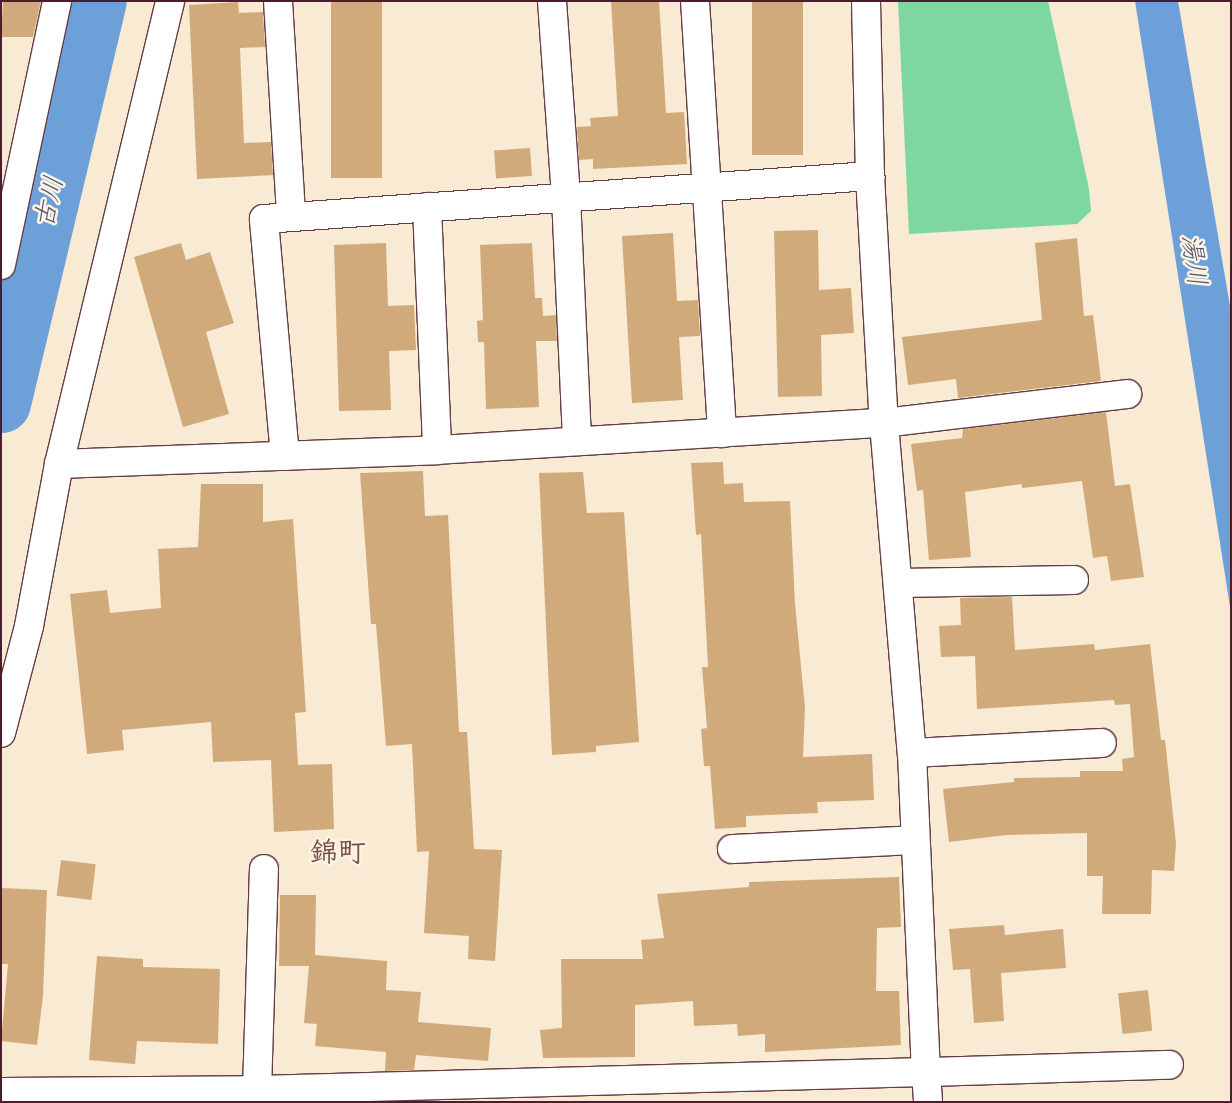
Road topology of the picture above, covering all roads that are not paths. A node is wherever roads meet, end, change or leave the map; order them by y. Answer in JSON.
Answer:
{"nodes":[{"id":1,"x":57,"y":1,"type":"edge"},
{"id":2,"x":170,"y":1,"type":"edge"},
{"id":3,"x":278,"y":1,"type":"edge"},
{"id":4,"x":552,"y":1,"type":"edge"},
{"id":5,"x":695,"y":1,"type":"edge"},
{"id":6,"x":866,"y":1,"type":"edge"},
{"id":7,"x":870,"y":176,"type":"junction"},
{"id":8,"x":708,"y":187,"type":"junction"},
{"id":9,"x":566,"y":197,"type":"junction"},
{"id":10,"x":427,"y":207,"type":"junction"},
{"id":11,"x":291,"y":216,"type":"junction"},
{"id":12,"x":1,"y":265,"type":"edge"},
{"id":13,"x":1127,"y":394,"type":"dead end"},
{"id":14,"x":884,"y":422,"type":"junction"},
{"id":15,"x":722,"y":433,"type":"junction"},
{"id":16,"x":577,"y":441,"type":"junction"},
{"id":17,"x":437,"y":450,"type":"junction"},
{"id":18,"x":285,"y":456,"type":"junction"},
{"id":19,"x":59,"y":464,"type":"junction"},
{"id":20,"x":1074,"y":580,"type":"dead end"},
{"id":21,"x":899,"y":583,"type":"junction"},
{"id":22,"x":1,"y":733,"type":"edge"},
{"id":23,"x":1102,"y":744,"type":"dead end"},
{"id":24,"x":912,"y":753,"type":"junction"},
{"id":25,"x":915,"y":840,"type":"junction"},
{"id":26,"x":732,"y":849,"type":"dead end"},
{"id":27,"x":264,"y":869,"type":"dead end"},
{"id":28,"x":1169,"y":1065,"type":"dead end"},
{"id":29,"x":926,"y":1072,"type":"junction"},
{"id":30,"x":257,"y":1090,"type":"junction"},
{"id":31,"x":1,"y":1092,"type":"edge"},
{"id":32,"x":159,"y":1096,"type":"edge"},
{"id":33,"x":928,"y":1102,"type":"edge"}],
"edges":[{"from":1,"to":12,"type":"street"},
{"from":2,"to":19,"type":"street"},
{"from":3,"to":11,"type":"street"},
{"from":4,"to":9,"type":"street"},
{"from":5,"to":8,"type":"street"},
{"from":6,"to":7,"type":"street"},
{"from":7,"to":8,"type":"street"},
{"from":7,"to":14,"type":"street"},
{"from":8,"to":9,"type":"street"},
{"from":8,"to":15,"type":"street"},
{"from":9,"to":10,"type":"street"},
{"from":9,"to":16,"type":"street"},
{"from":10,"to":11,"type":"street"},
{"from":10,"to":17,"type":"street"},
{"from":11,"to":18,"type":"street"},
{"from":13,"to":14,"type":"street"},
{"from":14,"to":15,"type":"street"},
{"from":14,"to":21,"type":"street"},
{"from":15,"to":16,"type":"street"},
{"from":16,"to":17,"type":"street"},
{"from":17,"to":18,"type":"street"},
{"from":18,"to":19,"type":"street"},
{"from":19,"to":22,"type":"street"},
{"from":20,"to":21,"type":"street"},
{"from":21,"to":24,"type":"street"},
{"from":23,"to":24,"type":"street"},
{"from":24,"to":25,"type":"street"},
{"from":25,"to":26,"type":"street"},
{"from":25,"to":29,"type":"street"},
{"from":27,"to":30,"type":"street"},
{"from":28,"to":29,"type":"street"},
{"from":29,"to":30,"type":"street"},
{"from":29,"to":33,"type":"street"},
{"from":30,"to":32,"type":"street"},
{"from":31,"to":32,"type":"street"}]}
